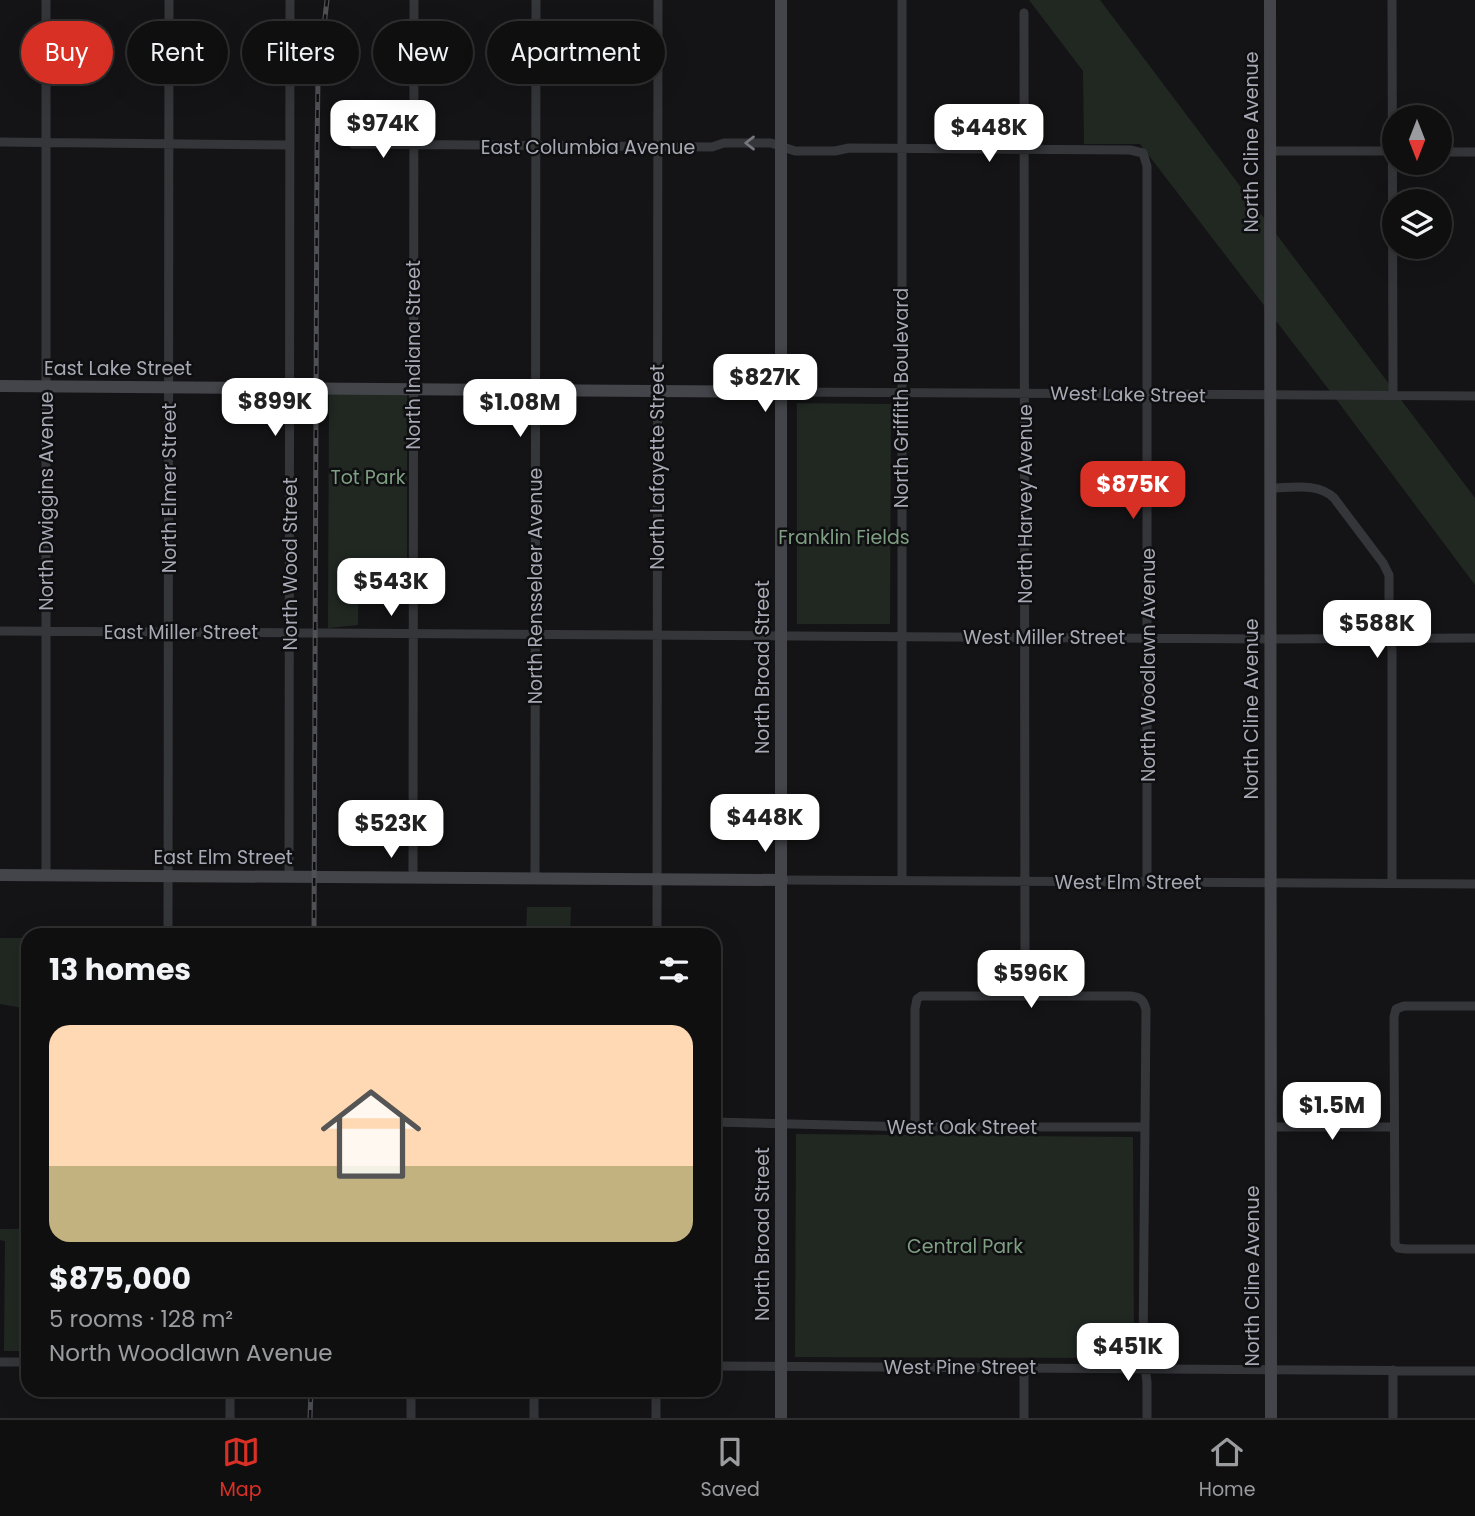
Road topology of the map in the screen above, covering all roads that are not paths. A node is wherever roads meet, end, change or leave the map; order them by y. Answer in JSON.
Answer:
{"nodes":[{"id":1,"x":46,"y":0,"type":"edge"},
{"id":2,"x":169,"y":0,"type":"edge"},
{"id":3,"x":290,"y":0,"type":"edge"},
{"id":4,"x":414,"y":0,"type":"edge"},
{"id":5,"x":536,"y":0,"type":"edge"},
{"id":6,"x":658,"y":0,"type":"edge"},
{"id":7,"x":781,"y":0,"type":"edge"},
{"id":8,"x":902,"y":0,"type":"edge"},
{"id":9,"x":1270,"y":0,"type":"edge"},
{"id":10,"x":1392,"y":0,"type":"edge"},
{"id":11,"x":1024,"y":13,"type":"dead end"},
{"id":12,"x":1393,"y":105,"type":"edge"},
{"id":13,"x":0,"y":142,"type":"edge"},
{"id":14,"x":47,"y":142,"type":"junction"},
{"id":15,"x":170,"y":144,"type":"junction"},
{"id":16,"x":353,"y":144,"type":"dead end"},
{"id":17,"x":290,"y":145,"type":"junction"},
{"id":18,"x":414,"y":145,"type":"junction"},
{"id":19,"x":535,"y":146,"type":"junction"},
{"id":20,"x":781,"y":146,"type":"junction"},
{"id":21,"x":658,"y":147,"type":"junction"},
{"id":22,"x":902,"y":148,"type":"junction"},
{"id":23,"x":1024,"y":150,"type":"junction"},
{"id":24,"x":1270,"y":151,"type":"junction"},
{"id":25,"x":1382,"y":151,"type":"edge"},
{"id":26,"x":1452,"y":152,"type":"edge"},
{"id":27,"x":1475,"y":152,"type":"edge"},
{"id":28,"x":1144,"y":154,"type":"joint"},
{"id":29,"x":1393,"y":175,"type":"edge"},
{"id":30,"x":0,"y":386,"type":"edge"},
{"id":31,"x":47,"y":387,"type":"junction"},
{"id":32,"x":169,"y":388,"type":"junction"},
{"id":33,"x":413,"y":388,"type":"junction"},
{"id":34,"x":290,"y":389,"type":"junction"},
{"id":35,"x":535,"y":390,"type":"junction"},
{"id":36,"x":657,"y":390,"type":"junction"},
{"id":37,"x":781,"y":392,"type":"junction"},
{"id":38,"x":901,"y":392,"type":"junction"},
{"id":39,"x":1025,"y":393,"type":"junction"},
{"id":40,"x":1148,"y":394,"type":"junction"},
{"id":41,"x":1270,"y":395,"type":"junction"},
{"id":42,"x":1393,"y":395,"type":"junction"},
{"id":43,"x":1475,"y":396,"type":"edge"},
{"id":44,"x":1270,"y":488,"type":"junction"},
{"id":45,"x":0,"y":631,"type":"edge"},
{"id":46,"x":46,"y":631,"type":"junction"},
{"id":47,"x":169,"y":631,"type":"junction"},
{"id":48,"x":290,"y":632,"type":"junction"},
{"id":49,"x":412,"y":633,"type":"junction"},
{"id":50,"x":535,"y":634,"type":"junction"},
{"id":51,"x":657,"y":635,"type":"junction"},
{"id":52,"x":781,"y":636,"type":"junction"},
{"id":53,"x":902,"y":636,"type":"junction"},
{"id":54,"x":1025,"y":637,"type":"junction"},
{"id":55,"x":1148,"y":638,"type":"junction"},
{"id":56,"x":1390,"y":638,"type":"junction"},
{"id":57,"x":1475,"y":638,"type":"edge"},
{"id":58,"x":1270,"y":639,"type":"junction"},
{"id":59,"x":0,"y":875,"type":"edge"},
{"id":60,"x":46,"y":875,"type":"junction"},
{"id":61,"x":168,"y":876,"type":"junction"},
{"id":62,"x":289,"y":876,"type":"junction"},
{"id":63,"x":412,"y":877,"type":"junction"},
{"id":64,"x":536,"y":878,"type":"junction"},
{"id":65,"x":657,"y":879,"type":"junction"},
{"id":66,"x":782,"y":880,"type":"junction"},
{"id":67,"x":902,"y":880,"type":"junction"},
{"id":68,"x":1025,"y":881,"type":"junction"},
{"id":69,"x":1147,"y":882,"type":"junction"},
{"id":70,"x":1270,"y":882,"type":"junction"},
{"id":71,"x":1392,"y":883,"type":"junction"},
{"id":72,"x":1475,"y":884,"type":"edge"},
{"id":73,"x":168,"y":928,"type":"edge"},
{"id":74,"x":657,"y":928,"type":"edge"},
{"id":75,"x":1025,"y":996,"type":"junction"},
{"id":76,"x":1475,"y":1006,"type":"edge"},
{"id":77,"x":721,"y":1122,"type":"edge"},
{"id":78,"x":781,"y":1124,"type":"junction"},
{"id":79,"x":915,"y":1127,"type":"junction"},
{"id":80,"x":1144,"y":1127,"type":"junction"},
{"id":81,"x":1271,"y":1127,"type":"junction"},
{"id":82,"x":1394,"y":1127,"type":"junction"},
{"id":83,"x":1475,"y":1250,"type":"edge"},
{"id":84,"x":0,"y":1362,"type":"edge"},
{"id":85,"x":21,"y":1362,"type":"edge"},
{"id":86,"x":721,"y":1366,"type":"edge"},
{"id":87,"x":781,"y":1366,"type":"junction"},
{"id":88,"x":1024,"y":1368,"type":"junction"},
{"id":89,"x":1145,"y":1369,"type":"junction"},
{"id":90,"x":1271,"y":1370,"type":"junction"},
{"id":91,"x":1393,"y":1370,"type":"junction"},
{"id":92,"x":1475,"y":1371,"type":"edge"},
{"id":93,"x":230,"y":1397,"type":"edge"},
{"id":94,"x":411,"y":1397,"type":"edge"},
{"id":95,"x":534,"y":1397,"type":"edge"},
{"id":96,"x":656,"y":1397,"type":"edge"},
{"id":97,"x":230,"y":1418,"type":"edge"},
{"id":98,"x":411,"y":1418,"type":"edge"},
{"id":99,"x":534,"y":1418,"type":"edge"},
{"id":100,"x":656,"y":1418,"type":"edge"},
{"id":101,"x":781,"y":1418,"type":"edge"},
{"id":102,"x":1024,"y":1418,"type":"edge"},
{"id":103,"x":1147,"y":1418,"type":"edge"},
{"id":104,"x":1271,"y":1418,"type":"edge"},
{"id":105,"x":1393,"y":1418,"type":"edge"}],
"edges":[{"from":1,"to":14,"type":"street","name":"North Dwiggins Avenue"},
{"from":2,"to":15,"type":"street","name":"North Elmer Street"},
{"from":3,"to":17,"type":"street","name":"North Wood Street"},
{"from":4,"to":18,"type":"street","name":"North Indiana Street"},
{"from":5,"to":19,"type":"street","name":"North Rensselaer Avenue"},
{"from":6,"to":21,"type":"street","name":"North Lafayette Street"},
{"from":7,"to":20,"type":"street","name":"North Broad Street"},
{"from":8,"to":22,"type":"street","name":"North Griffith Boulevard"},
{"from":9,"to":24,"type":"street","name":"North Cline Avenue"},
{"from":10,"to":12,"type":"street"},
{"from":11,"to":23,"type":"street","name":"North Harvey Avenue"},
{"from":13,"to":14,"type":"street"},
{"from":14,"to":15,"type":"street"},
{"from":14,"to":31,"type":"street","name":"North Dwiggins Avenue"},
{"from":15,"to":17,"type":"street"},
{"from":15,"to":32,"type":"street","name":"North Elmer Street"},
{"from":16,"to":18,"type":"street","name":"East Columbia Avenue"},
{"from":17,"to":34,"type":"street","name":"North Wood Street"},
{"from":18,"to":19,"type":"street","name":"East Columbia Avenue"},
{"from":18,"to":33,"type":"street","name":"North Indiana Street"},
{"from":19,"to":21,"type":"street","name":"East Columbia Avenue"},
{"from":19,"to":35,"type":"street","name":"North Rensselaer Avenue"},
{"from":20,"to":21,"type":"street","name":"East Columbia Avenue","one_way":true},
{"from":20,"to":22,"type":"street","name":"East Columbia Avenue"},
{"from":20,"to":37,"type":"street","name":"North Broad Street"},
{"from":21,"to":36,"type":"street","name":"North Lafayette Street"},
{"from":22,"to":23,"type":"street","name":"East Columbia Avenue"},
{"from":22,"to":38,"type":"street","name":"North Griffith Boulevard"},
{"from":23,"to":28,"type":"street","name":"East Columbia Avenue"},
{"from":23,"to":39,"type":"street","name":"North Harvey Avenue"},
{"from":24,"to":25,"type":"street"},
{"from":24,"to":41,"type":"street","name":"North Cline Avenue"},
{"from":26,"to":27,"type":"street"},
{"from":28,"to":40,"type":"street","name":"North Woodlawn Avenue"},
{"from":29,"to":42,"type":"street"},
{"from":30,"to":31,"type":"street","name":"East Lake Street"},
{"from":31,"to":32,"type":"street","name":"East Lake Street"},
{"from":31,"to":46,"type":"street","name":"North Dwiggins Avenue"},
{"from":32,"to":34,"type":"street","name":"East Lake Street"},
{"from":32,"to":47,"type":"street","name":"North Elmer Street"},
{"from":33,"to":34,"type":"street","name":"East Lake Street"},
{"from":33,"to":35,"type":"street","name":"East Lake Street"},
{"from":33,"to":49,"type":"street","name":"North Indiana Street"},
{"from":34,"to":48,"type":"street","name":"North Wood Street"},
{"from":35,"to":36,"type":"street","name":"East Lake Street"},
{"from":35,"to":50,"type":"street","name":"North Rensselaer Avenue"},
{"from":36,"to":37,"type":"street","name":"East Lake Street"},
{"from":36,"to":51,"type":"street","name":"North Lafayette Street"},
{"from":37,"to":38,"type":"street","name":"West Lake Street"},
{"from":37,"to":52,"type":"street","name":"North Broad Street"},
{"from":38,"to":39,"type":"street","name":"West Lake Street"},
{"from":38,"to":53,"type":"street","name":"North Griffith Boulevard"},
{"from":39,"to":40,"type":"street","name":"West Lake Street"},
{"from":39,"to":54,"type":"street","name":"North Harvey Avenue"},
{"from":40,"to":41,"type":"street","name":"West Lake Street"},
{"from":40,"to":55,"type":"street","name":"North Woodlawn Avenue"},
{"from":41,"to":42,"type":"street","name":"West Lake Street"},
{"from":41,"to":44,"type":"street","name":"North Cline Avenue"},
{"from":42,"to":43,"type":"street","name":"West Lake Street"},
{"from":44,"to":56,"type":"street"},
{"from":44,"to":58,"type":"street","name":"North Cline Avenue"},
{"from":45,"to":46,"type":"street","name":"East Miller Street"},
{"from":46,"to":47,"type":"street","name":"East Miller Street"},
{"from":46,"to":60,"type":"street","name":"North Dwiggins Avenue"},
{"from":47,"to":48,"type":"street","name":"East Miller Street"},
{"from":47,"to":61,"type":"street","name":"North Elmer Street"},
{"from":48,"to":49,"type":"street","name":"East Miller Street"},
{"from":48,"to":62,"type":"street","name":"North Wood Street"},
{"from":49,"to":50,"type":"street","name":"East Miller Street"},
{"from":49,"to":63,"type":"street","name":"North Indiana Street"},
{"from":50,"to":51,"type":"street","name":"East Miller Street"},
{"from":50,"to":64,"type":"street","name":"North Rensselaer Avenue"},
{"from":51,"to":52,"type":"street","name":"East Miller Street"},
{"from":51,"to":65,"type":"street","name":"North Lafayette Street"},
{"from":52,"to":53,"type":"street","name":"West Miller Street"},
{"from":52,"to":66,"type":"street","name":"North Broad Street"},
{"from":53,"to":54,"type":"street","name":"West Miller Street"},
{"from":53,"to":67,"type":"street","name":"North Griffith Boulevard"},
{"from":54,"to":55,"type":"street","name":"West Miller Street"},
{"from":54,"to":68,"type":"street","name":"North Harvey Avenue"},
{"from":55,"to":58,"type":"street","name":"West Miller Street"},
{"from":55,"to":69,"type":"street","name":"North Woodlawn Avenue"},
{"from":56,"to":57,"type":"street","name":"West Miller Street"},
{"from":56,"to":58,"type":"street","name":"West Miller Street"},
{"from":56,"to":71,"type":"street"},
{"from":58,"to":70,"type":"street","name":"North Cline Avenue"},
{"from":59,"to":60,"type":"street","name":"East Elm Street"},
{"from":60,"to":61,"type":"street","name":"East Elm Street"},
{"from":61,"to":62,"type":"street","name":"East Elm Street"},
{"from":61,"to":73,"type":"street","name":"North Elmer Street"},
{"from":62,"to":63,"type":"street","name":"East Elm Street"},
{"from":63,"to":64,"type":"street","name":"East Elm Street"},
{"from":64,"to":65,"type":"street","name":"East Elm Street"},
{"from":65,"to":66,"type":"street","name":"East Elm Street"},
{"from":65,"to":74,"type":"street","name":"North Lafayette Street"},
{"from":66,"to":67,"type":"street","name":"West Elm Street"},
{"from":66,"to":78,"type":"street","name":"North Broad Street"},
{"from":67,"to":68,"type":"street","name":"West Elm Street"},
{"from":68,"to":69,"type":"street","name":"West Elm Street"},
{"from":68,"to":75,"type":"street","name":"North Harvey Avenue"},
{"from":69,"to":70,"type":"street","name":"West Elm Street"},
{"from":70,"to":71,"type":"street","name":"West Elm Street"},
{"from":70,"to":81,"type":"street","name":"North Cline Avenue"},
{"from":71,"to":72,"type":"street","name":"West Elm Street"},
{"from":75,"to":79,"type":"street"},
{"from":75,"to":80,"type":"street"},
{"from":76,"to":82,"type":"street"},
{"from":77,"to":78,"type":"street","name":"West Oak Street"},
{"from":78,"to":79,"type":"street","name":"West Oak Street"},
{"from":78,"to":87,"type":"street","name":"North Broad Street"},
{"from":79,"to":80,"type":"street","name":"West Oak Street"},
{"from":80,"to":89,"type":"street"},
{"from":81,"to":82,"type":"street"},
{"from":81,"to":90,"type":"street","name":"North Cline Avenue"},
{"from":82,"to":83,"type":"street"},
{"from":84,"to":85,"type":"street"},
{"from":86,"to":87,"type":"street","name":"West Pine Street"},
{"from":87,"to":88,"type":"street","name":"West Pine Street"},
{"from":87,"to":101,"type":"street","name":"North Broad Street"},
{"from":88,"to":89,"type":"street","name":"West Pine Street"},
{"from":88,"to":102,"type":"street"},
{"from":89,"to":90,"type":"street","name":"West Pine Street"},
{"from":89,"to":103,"type":"street"},
{"from":90,"to":91,"type":"street","name":"West Pine Street"},
{"from":90,"to":104,"type":"street","name":"North Cline Avenue"},
{"from":91,"to":92,"type":"street","name":"West Pine Street"},
{"from":91,"to":105,"type":"street"},
{"from":93,"to":97,"type":"street"},
{"from":94,"to":98,"type":"street"},
{"from":95,"to":99,"type":"street"},
{"from":96,"to":100,"type":"street"}]}
